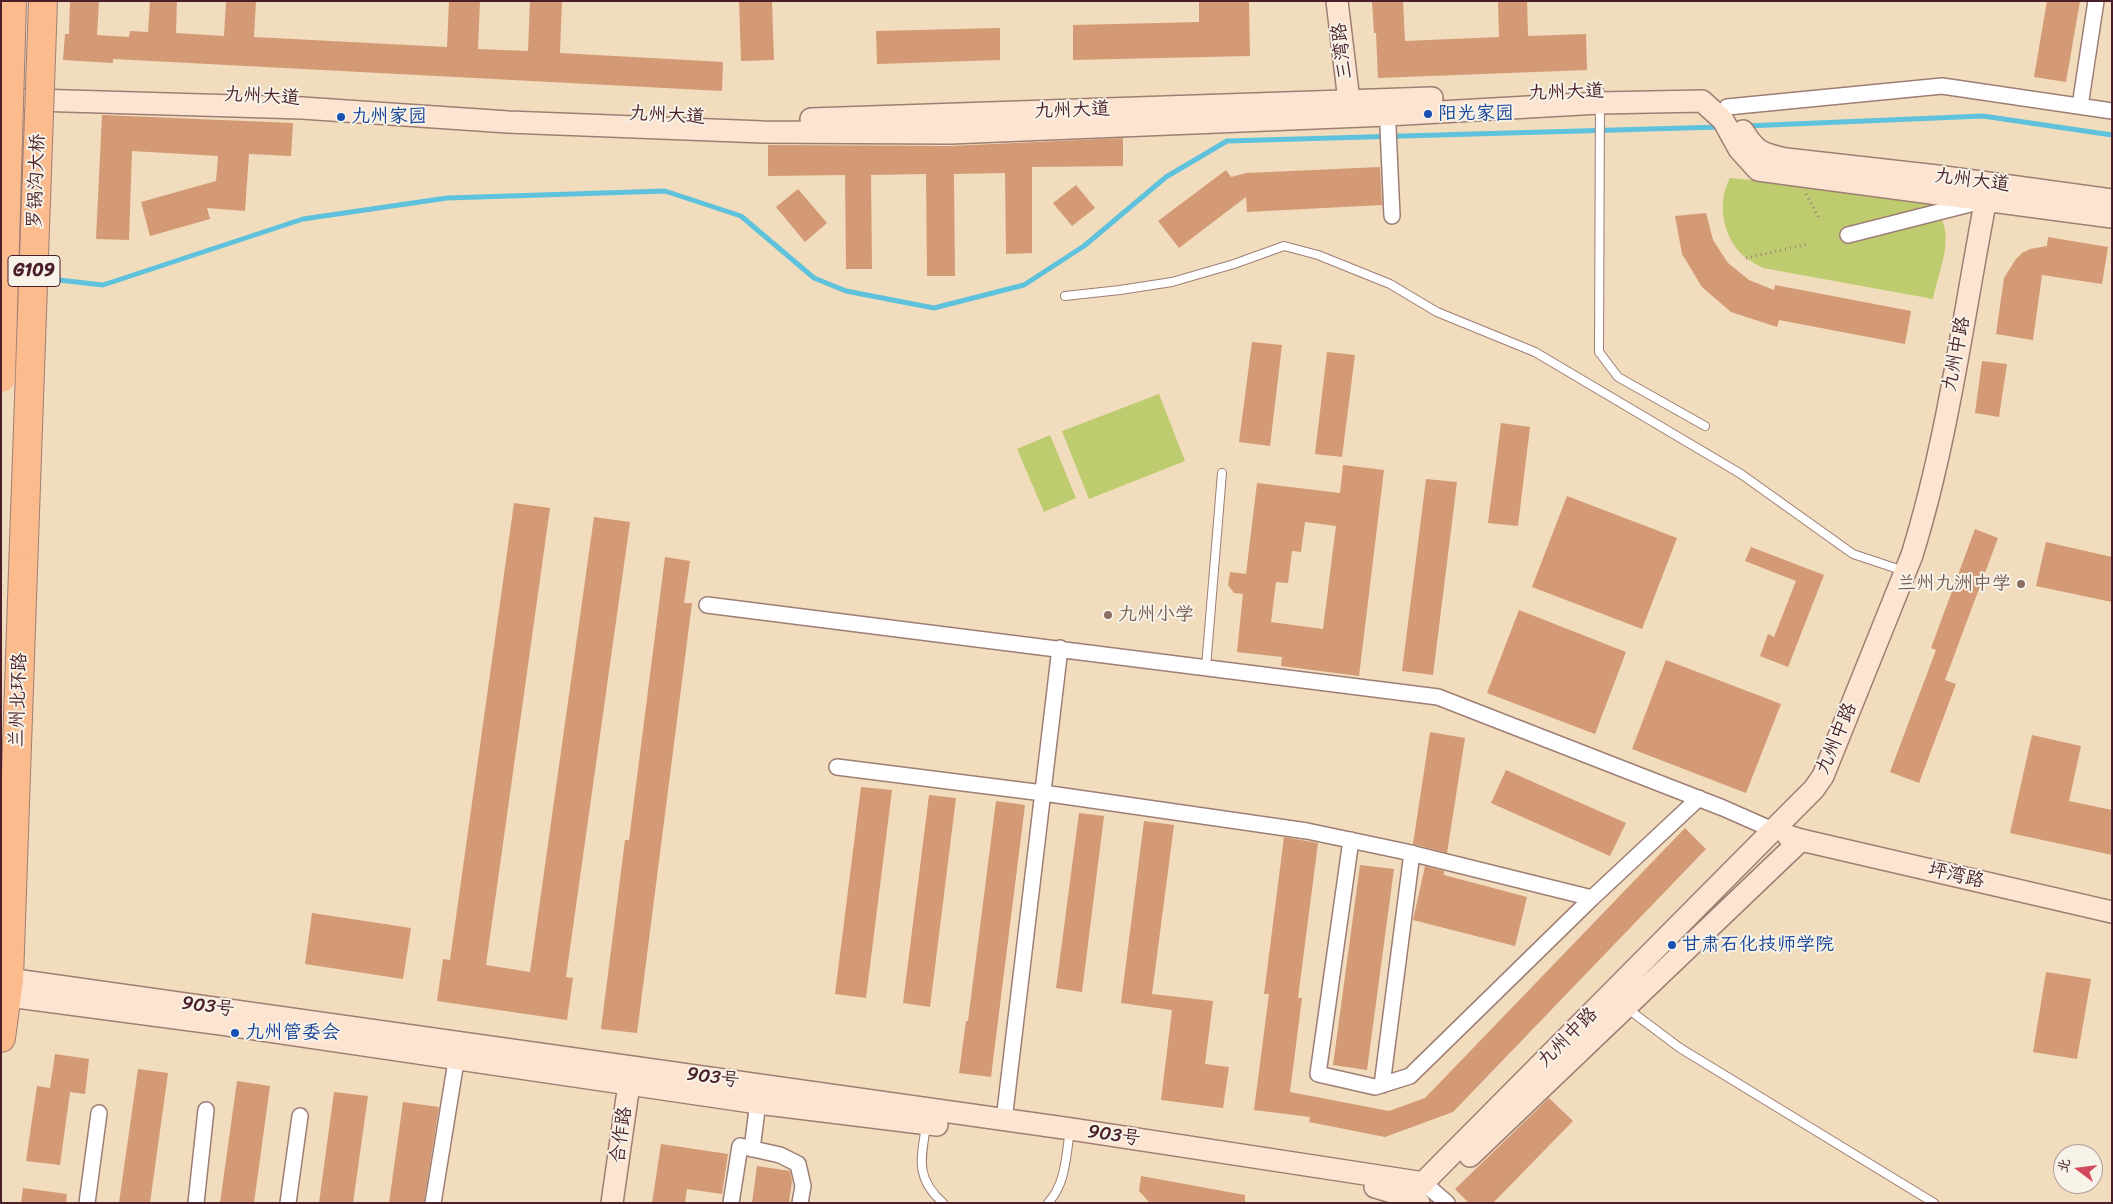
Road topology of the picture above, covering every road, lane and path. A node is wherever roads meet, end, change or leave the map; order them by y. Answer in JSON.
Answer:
{"nodes":[{"id":1,"x":12,"y":1,"type":"edge"},
{"id":2,"x":43,"y":1,"type":"edge"},
{"id":3,"x":1337,"y":1,"type":"edge"},
{"id":4,"x":2096,"y":1,"type":"edge"},
{"id":5,"x":1,"y":85,"type":"edge"},
{"id":6,"x":1,"y":99,"type":"edge"},
{"id":7,"x":1349,"y":101,"type":"junction"},
{"id":8,"x":1600,"y":104,"type":"junction"},
{"id":9,"x":2080,"y":106,"type":"junction"},
{"id":10,"x":2112,"y":111,"type":"edge"},
{"id":11,"x":1387,"y":113,"type":"junction"},
{"id":12,"x":1727,"y":114,"type":"junction"},
{"id":13,"x":1987,"y":192,"type":"junction"},
{"id":14,"x":2112,"y":200,"type":"edge"},
{"id":15,"x":1392,"y":216,"type":"dead end"},
{"id":16,"x":2112,"y":217,"type":"edge"},
{"id":17,"x":1848,"y":235,"type":"dead end"},
{"id":18,"x":1808,"y":244,"type":"dead end"},
{"id":19,"x":1746,"y":258,"type":"dead end"},
{"id":20,"x":1065,"y":296,"type":"dead end"},
{"id":21,"x":1,"y":378,"type":"edge"},
{"id":22,"x":1705,"y":426,"type":"dead end"},
{"id":23,"x":1222,"y":473,"type":"dead end"},
{"id":24,"x":24,"y":541,"type":"joint"},
{"id":25,"x":1906,"y":571,"type":"junction"},
{"id":26,"x":707,"y":605,"type":"dead end"},
{"id":27,"x":1060,"y":648,"type":"junction"},
{"id":28,"x":1206,"y":667,"type":"junction"},
{"id":29,"x":837,"y":767,"type":"dead end"},
{"id":30,"x":1043,"y":793,"type":"junction"},
{"id":31,"x":1699,"y":798,"type":"junction"},
{"id":32,"x":1773,"y":830,"type":"junction"},
{"id":33,"x":1351,"y":840,"type":"junction"},
{"id":34,"x":1801,"y":840,"type":"junction"},
{"id":35,"x":1412,"y":853,"type":"junction"},
{"id":36,"x":1592,"y":898,"type":"junction"},
{"id":37,"x":2112,"y":912,"type":"edge"},
{"id":38,"x":5,"y":987,"type":"edge"},
{"id":39,"x":1626,"y":1008,"type":"junction"},
{"id":40,"x":1,"y":1038,"type":"edge"},
{"id":41,"x":458,"y":1051,"type":"junction"},
{"id":42,"x":630,"y":1075,"type":"junction"},
{"id":43,"x":1382,"y":1085,"type":"junction"},
{"id":44,"x":759,"y":1094,"type":"junction"},
{"id":45,"x":206,"y":1110,"type":"dead end"},
{"id":46,"x":99,"y":1114,"type":"dead end"},
{"id":47,"x":300,"y":1116,"type":"dead end"},
{"id":48,"x":927,"y":1116,"type":"junction"},
{"id":49,"x":1004,"y":1120,"type":"junction"},
{"id":50,"x":1069,"y":1136,"type":"junction"},
{"id":51,"x":752,"y":1149,"type":"junction"},
{"id":52,"x":1423,"y":1197,"type":"edge"},
{"id":53,"x":86,"y":1203,"type":"edge"},
{"id":54,"x":196,"y":1203,"type":"edge"},
{"id":55,"x":288,"y":1203,"type":"edge"},
{"id":56,"x":433,"y":1203,"type":"edge"},
{"id":57,"x":612,"y":1203,"type":"edge"},
{"id":58,"x":731,"y":1203,"type":"edge"},
{"id":59,"x":800,"y":1203,"type":"edge"},
{"id":60,"x":943,"y":1203,"type":"edge"},
{"id":61,"x":1048,"y":1203,"type":"edge"},
{"id":62,"x":1934,"y":1203,"type":"edge"}],
"edges":[{"from":1,"to":21,"type":"highway","name":"罗锅沟大桥","number":"G109","bridge":true},
{"from":2,"to":24,"type":"highway","name":"罗锅沟大桥","number":"G109","bridge":true},
{"from":3,"to":7,"type":"main road","name":"三湾路"},
{"from":4,"to":9,"type":"street"},
{"from":5,"to":7,"type":"main road","name":"九州大道"},
{"from":6,"to":11,"type":"main road"},
{"from":7,"to":11,"type":"main road","name":"九州大道"},
{"from":8,"to":11,"type":"main road","name":"九州大道"},
{"from":8,"to":12,"type":"main road","name":"九州大道"},
{"from":8,"to":22,"type":"lane"},
{"from":9,"to":10,"type":"street"},
{"from":9,"to":12,"type":"street"},
{"from":11,"to":15,"type":"street"},
{"from":12,"to":13,"type":"main road","name":"九州大道"},
{"from":13,"to":14,"type":"main road","name":"九州大道"},
{"from":13,"to":16,"type":"main road"},
{"from":13,"to":17,"type":"street"},
{"from":13,"to":25,"type":"main road","name":"九州中路"},
{"from":18,"to":19,"type":"path"},
{"from":20,"to":25,"type":"lane"},
{"from":23,"to":28,"type":"lane"},
{"from":24,"to":38,"type":"highway","name":"兰州北环路","number":"G109"},
{"from":25,"to":32,"type":"main road","name":"九州中路"},
{"from":26,"to":27,"type":"street"},
{"from":27,"to":28,"type":"street"},
{"from":27,"to":30,"type":"street"},
{"from":28,"to":31,"type":"street"},
{"from":29,"to":30,"type":"street"},
{"from":30,"to":33,"type":"street"},
{"from":30,"to":49,"type":"street"},
{"from":31,"to":32,"type":"street"},
{"from":31,"to":36,"type":"street"},
{"from":32,"to":34,"type":"main road","name":"坪湾路"},
{"from":32,"to":52,"type":"main road","name":"九州中路"},
{"from":33,"to":35,"type":"street"},
{"from":33,"to":43,"type":"street"},
{"from":34,"to":37,"type":"main road","name":"坪湾路"},
{"from":34,"to":39,"type":"main road"},
{"from":35,"to":36,"type":"street"},
{"from":35,"to":43,"type":"street"},
{"from":36,"to":43,"type":"street"},
{"from":38,"to":40,"type":"highway","name":"兰州北环路","number":"G109"},
{"from":38,"to":41,"type":"main road","name":"903号"},
{"from":39,"to":52,"type":"main road"},
{"from":39,"to":62,"type":"lane"},
{"from":41,"to":42,"type":"main road","name":"903号"},
{"from":41,"to":56,"type":"street"},
{"from":42,"to":44,"type":"main road","name":"903号"},
{"from":42,"to":57,"type":"main road","name":"合作路"},
{"from":44,"to":48,"type":"main road","name":"903号"},
{"from":44,"to":51,"type":"street"},
{"from":45,"to":54,"type":"street"},
{"from":46,"to":53,"type":"street"},
{"from":47,"to":55,"type":"street"},
{"from":48,"to":49,"type":"main road","name":"903号"},
{"from":48,"to":50,"type":"main road"},
{"from":48,"to":60,"type":"lane"},
{"from":49,"to":50,"type":"main road","name":"903号"},
{"from":50,"to":52,"type":"main road","name":"903号"},
{"from":50,"to":61,"type":"lane"},
{"from":51,"to":58,"type":"street"},
{"from":51,"to":59,"type":"street"}]}
